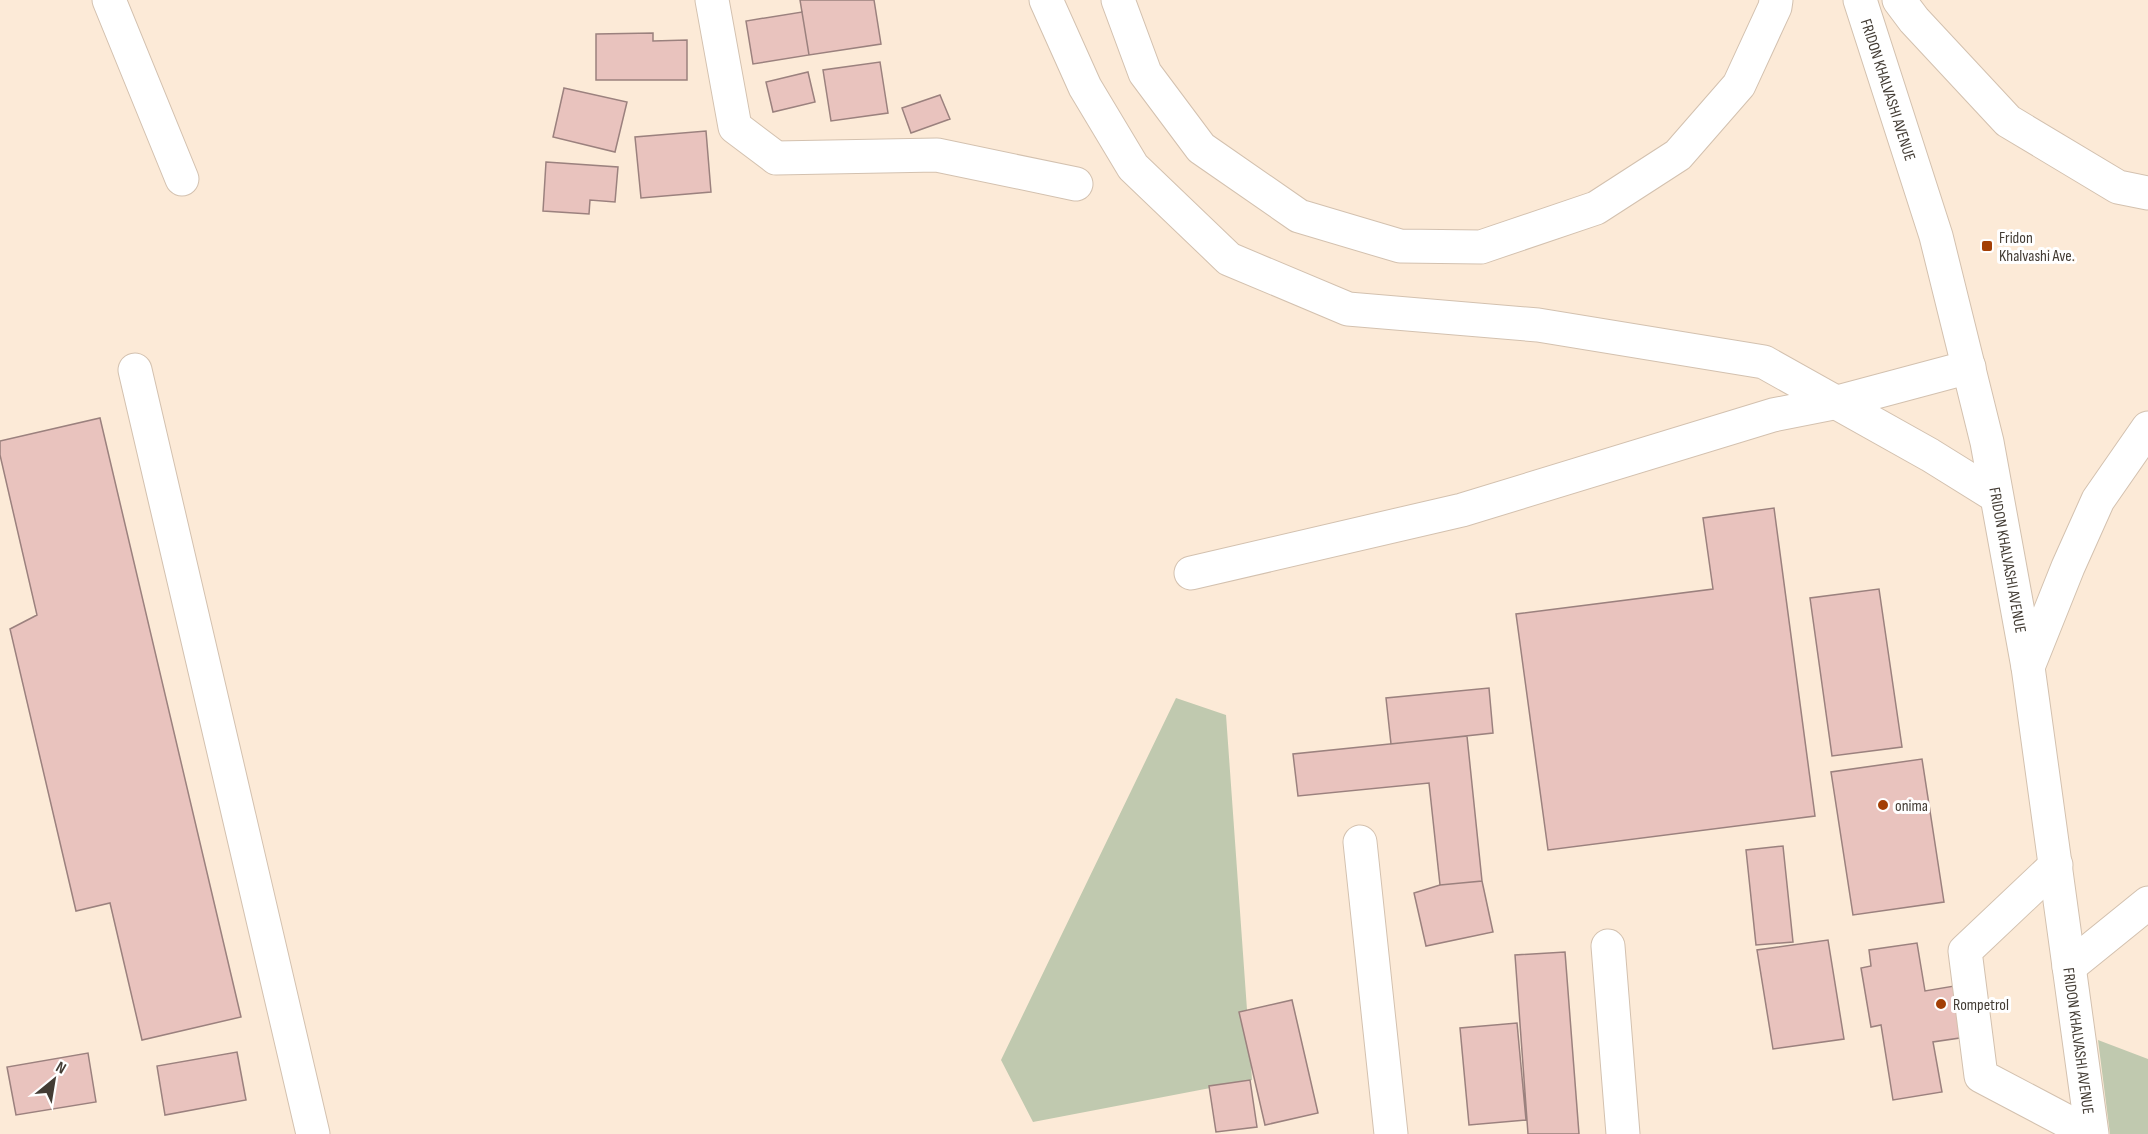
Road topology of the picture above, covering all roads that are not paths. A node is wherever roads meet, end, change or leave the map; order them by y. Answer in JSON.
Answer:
{"nodes":[{"id":1,"x":109,"y":0,"type":"edge"},
{"id":2,"x":712,"y":0,"type":"edge"},
{"id":3,"x":1046,"y":0,"type":"edge"},
{"id":4,"x":1118,"y":0,"type":"edge"},
{"id":5,"x":1776,"y":0,"type":"edge"},
{"id":6,"x":1860,"y":0,"type":"edge"},
{"id":7,"x":1899,"y":0,"type":"edge"},
{"id":8,"x":182,"y":179,"type":"dead end"},
{"id":9,"x":1076,"y":184,"type":"dead end"},
{"id":10,"x":2148,"y":193,"type":"edge"},
{"id":11,"x":1969,"y":367,"type":"junction"},
{"id":12,"x":135,"y":370,"type":"dead end"},
{"id":13,"x":1838,"y":402,"type":"junction"},
{"id":14,"x":2148,"y":428,"type":"edge"},
{"id":15,"x":1996,"y":496,"type":"junction"},
{"id":16,"x":1191,"y":573,"type":"dead end"},
{"id":17,"x":2028,"y":666,"type":"junction"},
{"id":18,"x":1360,"y":842,"type":"dead end"},
{"id":19,"x":2056,"y":865,"type":"junction"},
{"id":20,"x":2148,"y":903,"type":"edge"},
{"id":21,"x":1608,"y":946,"type":"dead end"},
{"id":22,"x":2069,"y":967,"type":"junction"},
{"id":23,"x":313,"y":1134,"type":"edge"},
{"id":24,"x":1391,"y":1134,"type":"edge"},
{"id":25,"x":1623,"y":1134,"type":"edge"},
{"id":26,"x":2091,"y":1134,"type":"edge"}],
"edges":[{"from":1,"to":8,"type":"main road"},
{"from":2,"to":9,"type":"main road"},
{"from":3,"to":13,"type":"main road"},
{"from":4,"to":5,"type":"main road"},
{"from":6,"to":11,"type":"main road","name":"FRIDON KHALVASHI AVENUE"},
{"from":7,"to":10,"type":"main road"},
{"from":11,"to":13,"type":"main road"},
{"from":11,"to":15,"type":"main road","name":"FRIDON KHALVASHI AVENUE"},
{"from":12,"to":23,"type":"main road"},
{"from":13,"to":15,"type":"main road"},
{"from":13,"to":16,"type":"main road"},
{"from":14,"to":17,"type":"main road"},
{"from":15,"to":17,"type":"main road","name":"FRIDON KHALVASHI AVENUE"},
{"from":17,"to":19,"type":"main road","name":"FRIDON KHALVASHI AVENUE"},
{"from":18,"to":24,"type":"main road"},
{"from":19,"to":22,"type":"main road","name":"FRIDON KHALVASHI AVENUE"},
{"from":19,"to":26,"type":"main road"},
{"from":20,"to":22,"type":"main road"},
{"from":21,"to":25,"type":"main road"},
{"from":22,"to":26,"type":"main road","name":"FRIDON KHALVASHI AVENUE"}]}
